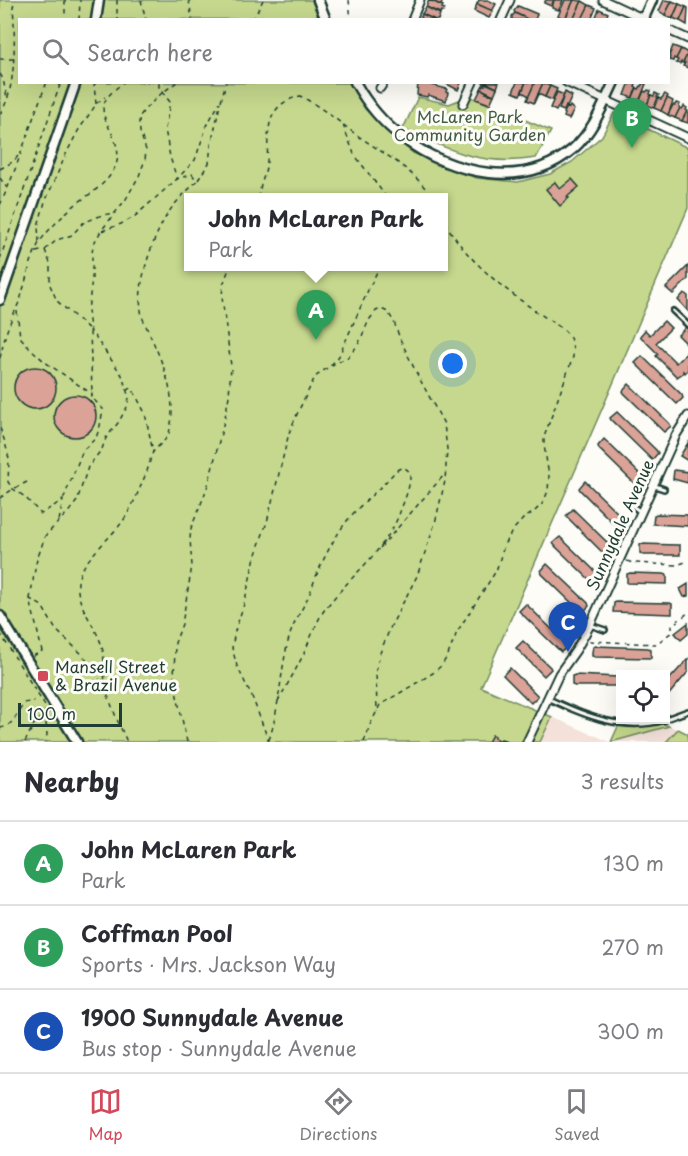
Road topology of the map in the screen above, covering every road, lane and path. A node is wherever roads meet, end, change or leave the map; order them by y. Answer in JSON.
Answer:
{"nodes":[{"id":1,"x":10,"y":0,"type":"edge"},
{"id":2,"x":16,"y":0,"type":"edge"},
{"id":3,"x":65,"y":0,"type":"edge"},
{"id":4,"x":80,"y":0,"type":"edge"},
{"id":5,"x":99,"y":0,"type":"edge"},
{"id":6,"x":117,"y":0,"type":"edge"},
{"id":7,"x":141,"y":0,"type":"edge"},
{"id":8,"x":189,"y":0,"type":"edge"},
{"id":9,"x":262,"y":0,"type":"edge"},
{"id":10,"x":318,"y":0,"type":"edge"},
{"id":11,"x":350,"y":0,"type":"edge"},
{"id":12,"x":420,"y":0,"type":"edge"},
{"id":13,"x":510,"y":0,"type":"edge"},
{"id":14,"x":603,"y":0,"type":"edge"},
{"id":15,"x":652,"y":0,"type":"edge"},
{"id":16,"x":13,"y":6,"type":"junction"},
{"id":17,"x":65,"y":18,"type":"edge"},
{"id":18,"x":79,"y":18,"type":"edge"},
{"id":19,"x":96,"y":18,"type":"edge"},
{"id":20,"x":117,"y":18,"type":"edge"},
{"id":21,"x":146,"y":18,"type":"edge"},
{"id":22,"x":192,"y":18,"type":"edge"},
{"id":23,"x":254,"y":18,"type":"edge"},
{"id":24,"x":325,"y":18,"type":"edge"},
{"id":25,"x":351,"y":18,"type":"edge"},
{"id":26,"x":413,"y":18,"type":"edge"},
{"id":27,"x":502,"y":18,"type":"edge"},
{"id":28,"x":642,"y":18,"type":"edge"},
{"id":29,"x":644,"y":18,"type":"edge"},
{"id":30,"x":670,"y":30,"type":"edge"},
{"id":31,"x":688,"y":39,"type":"edge"},
{"id":32,"x":14,"y":58,"type":"junction"},
{"id":33,"x":0,"y":59,"type":"edge"},
{"id":34,"x":0,"y":74,"type":"edge"},
{"id":35,"x":46,"y":84,"type":"edge"},
{"id":36,"x":61,"y":84,"type":"edge"},
{"id":37,"x":75,"y":84,"type":"edge"},
{"id":38,"x":95,"y":84,"type":"edge"},
{"id":39,"x":122,"y":84,"type":"edge"},
{"id":40,"x":159,"y":84,"type":"edge"},
{"id":41,"x":174,"y":84,"type":"edge"},
{"id":42,"x":225,"y":84,"type":"edge"},
{"id":43,"x":356,"y":84,"type":"edge"},
{"id":44,"x":472,"y":84,"type":"edge"},
{"id":45,"x":570,"y":84,"type":"edge"},
{"id":46,"x":613,"y":84,"type":"edge"},
{"id":47,"x":162,"y":93,"type":"junction"},
{"id":48,"x":107,"y":96,"type":"junction"},
{"id":49,"x":7,"y":99,"type":"junction"},
{"id":50,"x":606,"y":100,"type":"junction"},
{"id":51,"x":220,"y":102,"type":"junction"},
{"id":52,"x":463,"y":104,"type":"dead end"},
{"id":53,"x":96,"y":105,"type":"junction"},
{"id":54,"x":0,"y":114,"type":"edge"},
{"id":55,"x":343,"y":124,"type":"junction"},
{"id":56,"x":688,"y":138,"type":"edge"},
{"id":57,"x":22,"y":148,"type":"junction"},
{"id":58,"x":0,"y":170,"type":"edge"},
{"id":59,"x":0,"y":178,"type":"edge"},
{"id":60,"x":177,"y":179,"type":"junction"},
{"id":61,"x":197,"y":181,"type":"junction"},
{"id":62,"x":8,"y":188,"type":"junction"},
{"id":63,"x":185,"y":193,"type":"edge"},
{"id":64,"x":259,"y":193,"type":"edge"},
{"id":65,"x":383,"y":193,"type":"edge"},
{"id":66,"x":428,"y":193,"type":"edge"},
{"id":67,"x":184,"y":195,"type":"edge"},
{"id":68,"x":0,"y":205,"type":"edge"},
{"id":69,"x":115,"y":213,"type":"junction"},
{"id":70,"x":448,"y":227,"type":"edge"},
{"id":71,"x":101,"y":231,"type":"junction"},
{"id":72,"x":39,"y":243,"type":"junction"},
{"id":73,"x":45,"y":250,"type":"junction"},
{"id":74,"x":35,"y":253,"type":"junction"},
{"id":75,"x":0,"y":259,"type":"edge"},
{"id":76,"x":228,"y":271,"type":"edge"},
{"id":77,"x":378,"y":271,"type":"edge"},
{"id":78,"x":0,"y":300,"type":"edge"},
{"id":79,"x":16,"y":309,"type":"junction"},
{"id":80,"x":673,"y":311,"type":"dead end"},
{"id":81,"x":688,"y":325,"type":"edge"},
{"id":82,"x":90,"y":330,"type":"junction"},
{"id":83,"x":0,"y":358,"type":"edge"},
{"id":84,"x":330,"y":366,"type":"junction"},
{"id":85,"x":126,"y":390,"type":"junction"},
{"id":86,"x":92,"y":394,"type":"junction"},
{"id":87,"x":688,"y":416,"type":"edge"},
{"id":88,"x":0,"y":428,"type":"edge"},
{"id":89,"x":153,"y":453,"type":"junction"},
{"id":90,"x":446,"y":473,"type":"junction"},
{"id":91,"x":28,"y":481,"type":"dead end"},
{"id":92,"x":653,"y":485,"type":"junction"},
{"id":93,"x":13,"y":489,"type":"junction"},
{"id":94,"x":664,"y":489,"type":"dead end"},
{"id":95,"x":0,"y":498,"type":"edge"},
{"id":96,"x":63,"y":500,"type":"junction"},
{"id":97,"x":630,"y":505,"type":"dead end"},
{"id":98,"x":641,"y":512,"type":"junction"},
{"id":99,"x":59,"y":521,"type":"junction"},
{"id":100,"x":375,"y":553,"type":"junction"},
{"id":101,"x":620,"y":559,"type":"junction"},
{"id":102,"x":688,"y":561,"type":"edge"},
{"id":103,"x":30,"y":599,"type":"junction"},
{"id":104,"x":688,"y":613,"type":"edge"},
{"id":105,"x":0,"y":616,"type":"edge"},
{"id":106,"x":590,"y":624,"type":"junction"},
{"id":107,"x":605,"y":630,"type":"dead end"},
{"id":108,"x":576,"y":632,"type":"dead end"},
{"id":109,"x":0,"y":633,"type":"edge"},
{"id":110,"x":583,"y":639,"type":"junction"},
{"id":111,"x":32,"y":657,"type":"dead end"},
{"id":112,"x":105,"y":688,"type":"junction"},
{"id":113,"x":547,"y":698,"type":"junction"},
{"id":114,"x":34,"y":701,"type":"dead end"},
{"id":115,"x":278,"y":701,"type":"junction"},
{"id":116,"x":688,"y":711,"type":"edge"},
{"id":117,"x":377,"y":712,"type":"junction"},
{"id":118,"x":670,"y":717,"type":"edge"},
{"id":119,"x":46,"y":723,"type":"dead end"},
{"id":120,"x":616,"y":723,"type":"edge"},
{"id":121,"x":0,"y":728,"type":"edge"},
{"id":122,"x":25,"y":742,"type":"edge"},
{"id":123,"x":46,"y":742,"type":"edge"},
{"id":124,"x":77,"y":742,"type":"edge"},
{"id":125,"x":127,"y":742,"type":"edge"},
{"id":126,"x":187,"y":742,"type":"edge"},
{"id":127,"x":269,"y":742,"type":"edge"},
{"id":128,"x":364,"y":742,"type":"edge"},
{"id":129,"x":527,"y":742,"type":"edge"}],
"edges":[{"from":1,"to":16,"type":"path"},
{"from":2,"to":16,"type":"path"},
{"from":3,"to":17,"type":"path"},
{"from":4,"to":18,"type":"path"},
{"from":5,"to":19,"type":"street"},
{"from":6,"to":20,"type":"path"},
{"from":7,"to":21,"type":"path"},
{"from":8,"to":22,"type":"path"},
{"from":9,"to":23,"type":"path"},
{"from":10,"to":24,"type":"street"},
{"from":11,"to":25,"type":"path"},
{"from":12,"to":26,"type":"street"},
{"from":13,"to":27,"type":"street"},
{"from":14,"to":28,"type":"street"},
{"from":15,"to":29,"type":"street"},
{"from":16,"to":32,"type":"path"},
{"from":30,"to":31,"type":"street"},
{"from":32,"to":33,"type":"path"},
{"from":32,"to":49,"type":"path"},
{"from":34,"to":49,"type":"path"},
{"from":35,"to":57,"type":"path"},
{"from":36,"to":75,"type":"path"},
{"from":37,"to":78,"type":"street"},
{"from":38,"to":53,"type":"path"},
{"from":39,"to":48,"type":"path"},
{"from":40,"to":47,"type":"path"},
{"from":41,"to":47,"type":"path"},
{"from":42,"to":51,"type":"path"},
{"from":43,"to":50,"type":"street"},
{"from":44,"to":52,"type":"street"},
{"from":45,"to":50,"type":"street"},
{"from":46,"to":50,"type":"street"},
{"from":47,"to":60,"type":"path"},
{"from":47,"to":69,"type":"path"},
{"from":48,"to":53,"type":"path"},
{"from":48,"to":72,"type":"path"},
{"from":49,"to":54,"type":"path"},
{"from":50,"to":56,"type":"street"},
{"from":51,"to":60,"type":"path"},
{"from":51,"to":61,"type":"path"},
{"from":53,"to":72,"type":"path"},
{"from":55,"to":64,"type":"path"},
{"from":55,"to":65,"type":"path"},
{"from":55,"to":66,"type":"path"},
{"from":57,"to":58,"type":"path"},
{"from":57,"to":62,"type":"path"},
{"from":59,"to":62,"type":"path"},
{"from":60,"to":61,"type":"path"},
{"from":60,"to":71,"type":"path"},
{"from":61,"to":63,"type":"path"},
{"from":62,"to":68,"type":"path"},
{"from":67,"to":89,"type":"path"},
{"from":69,"to":71,"type":"path"},
{"from":69,"to":73,"type":"path"},
{"from":70,"to":117,"type":"path"},
{"from":71,"to":82,"type":"path"},
{"from":72,"to":74,"type":"path"},
{"from":73,"to":74,"type":"path"},
{"from":73,"to":82,"type":"path"},
{"from":74,"to":79,"type":"path"},
{"from":76,"to":126,"type":"path"},
{"from":77,"to":84,"type":"path"},
{"from":79,"to":83,"type":"path"},
{"from":79,"to":86,"type":"path"},
{"from":80,"to":81,"type":"lane"},
{"from":82,"to":85,"type":"path"},
{"from":82,"to":86,"type":"path"},
{"from":84,"to":90,"type":"path"},
{"from":84,"to":127,"type":"path"},
{"from":85,"to":89,"type":"path"},
{"from":85,"to":99,"type":"path"},
{"from":86,"to":96,"type":"path"},
{"from":87,"to":92,"type":"street","name":"Sunnydale Avenue"},
{"from":88,"to":93,"type":"path"},
{"from":89,"to":112,"type":"path"},
{"from":90,"to":100,"type":"path"},
{"from":90,"to":117,"type":"path"},
{"from":91,"to":93,"type":"path"},
{"from":92,"to":94,"type":"lane"},
{"from":92,"to":98,"type":"street","name":"Sunnydale Avenue"},
{"from":93,"to":95,"type":"path"},
{"from":93,"to":96,"type":"path"},
{"from":96,"to":99,"type":"path"},
{"from":97,"to":98,"type":"lane"},
{"from":98,"to":101,"type":"street","name":"Sunnydale Avenue"},
{"from":99,"to":103,"type":"path"},
{"from":100,"to":115,"type":"path"},
{"from":100,"to":115,"type":"path"},
{"from":101,"to":102,"type":"path"},
{"from":101,"to":106,"type":"street","name":"Sunnydale Avenue"},
{"from":103,"to":111,"type":"path"},
{"from":103,"to":112,"type":"path"},
{"from":104,"to":110,"type":"path"},
{"from":105,"to":124,"type":"street"},
{"from":106,"to":107,"type":"lane"},
{"from":106,"to":110,"type":"street","name":"Sunnydale Avenue"},
{"from":108,"to":110,"type":"lane"},
{"from":109,"to":122,"type":"path"},
{"from":110,"to":113,"type":"street","name":"Sunnydale Avenue"},
{"from":112,"to":125,"type":"path"},
{"from":113,"to":120,"type":"lane"},
{"from":113,"to":129,"type":"street","name":"Sunnydale Avenue"},
{"from":114,"to":121,"type":"path"},
{"from":115,"to":127,"type":"path"},
{"from":116,"to":118,"type":"lane"},
{"from":117,"to":128,"type":"path"},
{"from":119,"to":123,"type":"path"}]}
